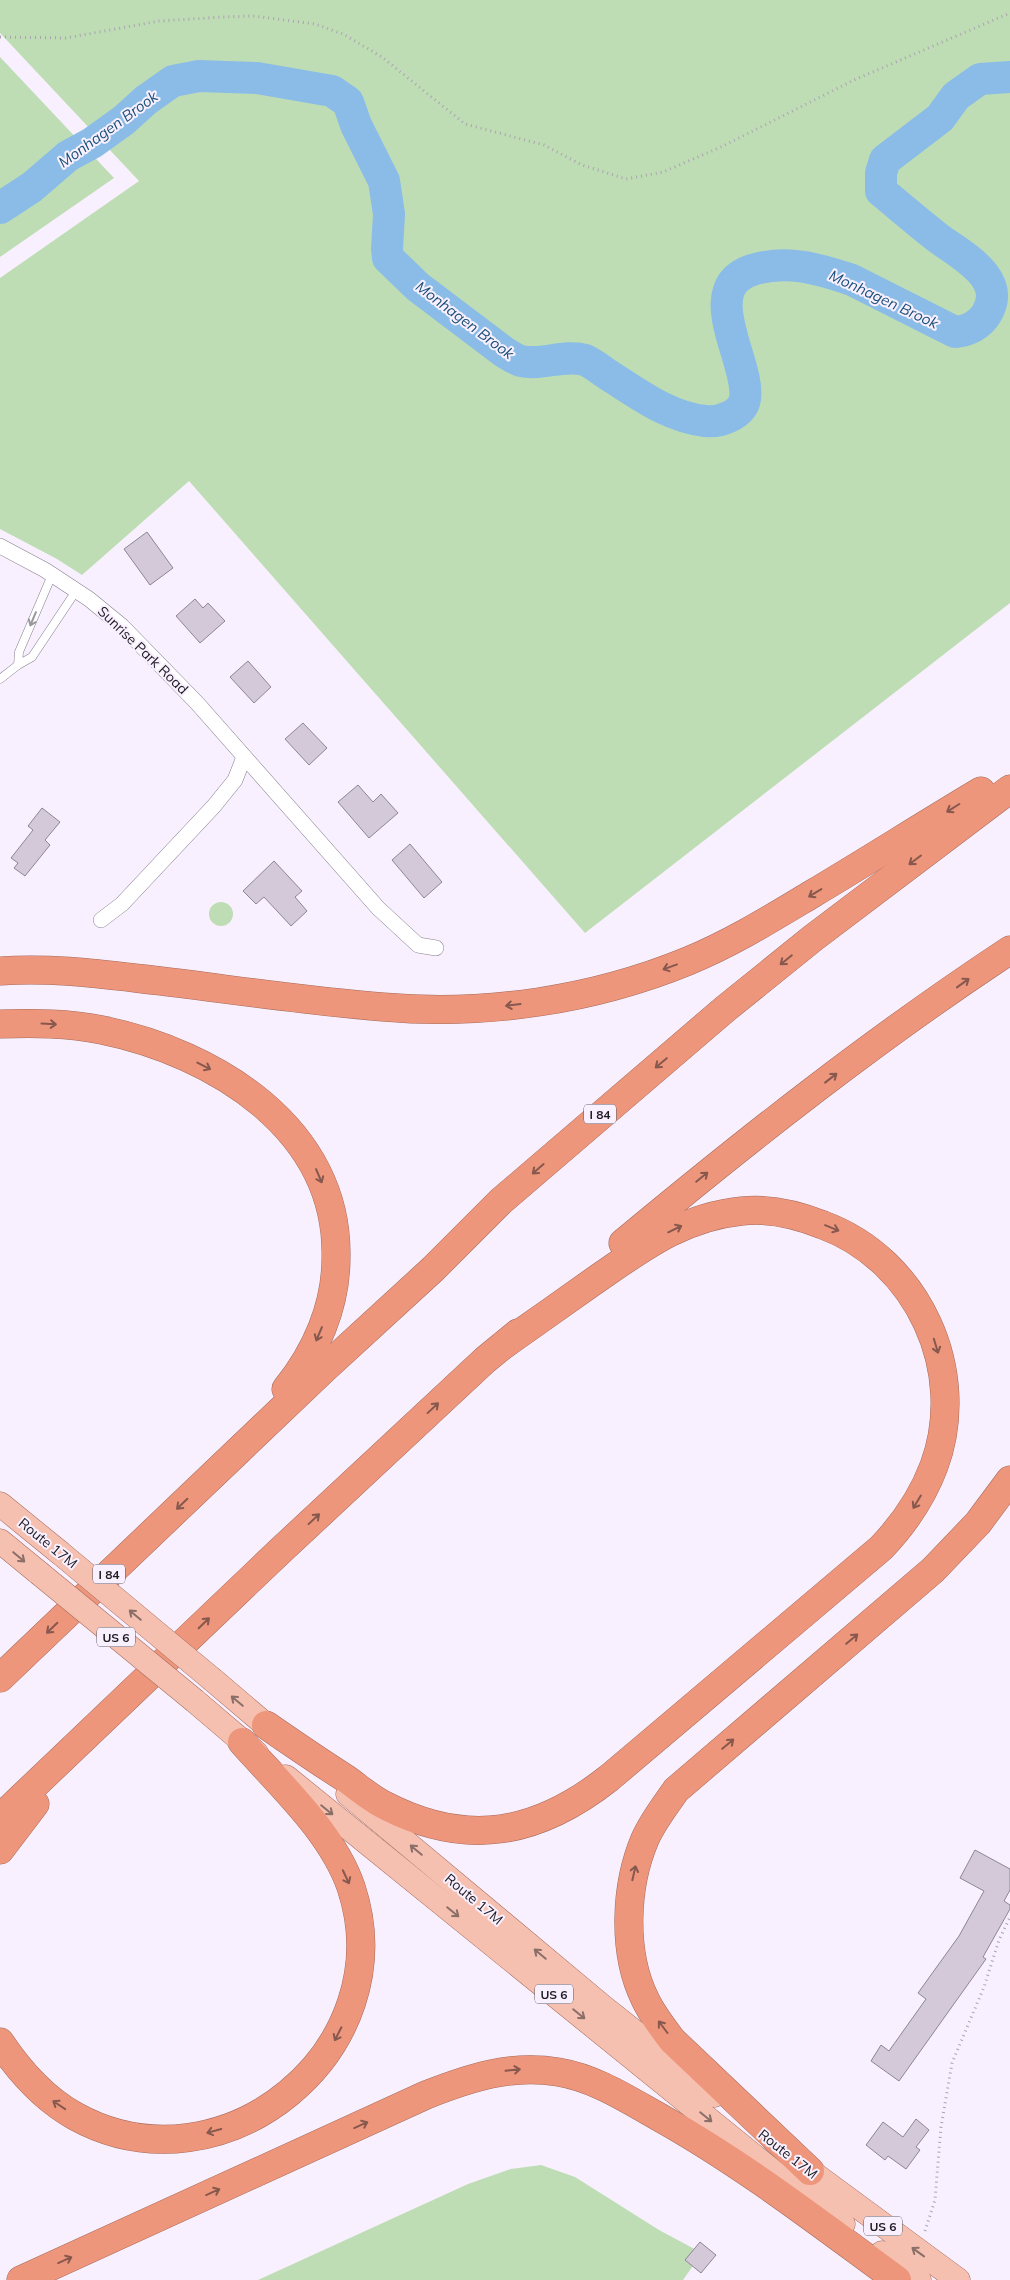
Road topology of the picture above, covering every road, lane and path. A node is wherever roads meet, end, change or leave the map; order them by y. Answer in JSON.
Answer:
{"nodes":[{"id":1,"x":1010,"y":13,"type":"edge"},
{"id":2,"x":0,"y":37,"type":"edge"},
{"id":3,"x":0,"y":546,"type":"edge"},
{"id":4,"x":52,"y":575,"type":"junction"},
{"id":5,"x":76,"y":590,"type":"junction"},
{"id":6,"x":18,"y":665,"type":"junction"},
{"id":7,"x":0,"y":679,"type":"edge"},
{"id":8,"x":244,"y":758,"type":"junction"},
{"id":9,"x":1010,"y":774,"type":"edge"},
{"id":10,"x":1010,"y":789,"type":"edge"},
{"id":11,"x":101,"y":920,"type":"dead end"},
{"id":12,"x":436,"y":948,"type":"dead end"},
{"id":13,"x":1010,"y":950,"type":"edge"},
{"id":14,"x":0,"y":970,"type":"edge"},
{"id":15,"x":0,"y":1024,"type":"edge"},
{"id":16,"x":505,"y":1344,"type":"junction"},
{"id":17,"x":218,"y":1471,"type":"junction"},
{"id":18,"x":1010,"y":1480,"type":"edge"},
{"id":19,"x":0,"y":1504,"type":"edge"},
{"id":20,"x":0,"y":1541,"type":"edge"},
{"id":21,"x":0,"y":1678,"type":"edge"},
{"id":22,"x":118,"y":1705,"type":"junction"},
{"id":23,"x":266,"y":1725,"type":"junction"},
{"id":24,"x":242,"y":1742,"type":"junction"},
{"id":25,"x":0,"y":1818,"type":"edge"},
{"id":26,"x":0,"y":1850,"type":"edge"},
{"id":27,"x":1010,"y":1917,"type":"edge"},
{"id":28,"x":0,"y":2042,"type":"edge"},
{"id":29,"x":810,"y":2171,"type":"junction"},
{"id":30,"x":916,"y":2250,"type":"junction"},
{"id":31,"x":20,"y":2280,"type":"edge"},
{"id":32,"x":897,"y":2280,"type":"edge"},
{"id":33,"x":919,"y":2280,"type":"edge"},
{"id":34,"x":958,"y":2280,"type":"edge"}],
"edges":[{"from":1,"to":2,"type":"path"},
{"from":3,"to":4,"type":"street","name":"Sunrise Park Road"},
{"from":4,"to":5,"type":"street","name":"Sunrise Park Road"},
{"from":4,"to":6,"type":"lane","one_way":true},
{"from":5,"to":6,"type":"lane"},
{"from":5,"to":8,"type":"street","name":"Sunrise Park Road"},
{"from":6,"to":7,"type":"lane"},
{"from":8,"to":11,"type":"street"},
{"from":8,"to":12,"type":"street","name":"Sunrise Park Road"},
{"from":9,"to":14,"type":"highway","one_way":true},
{"from":10,"to":17,"type":"highway","number":"I 84","one_way":true},
{"from":16,"to":13,"type":"highway","one_way":true},
{"from":15,"to":17,"type":"highway","one_way":true},
{"from":22,"to":16,"type":"highway","one_way":true},
{"from":16,"to":23,"type":"highway","one_way":true},
{"from":17,"to":21,"type":"highway","number":"I 84","one_way":true},
{"from":29,"to":18,"type":"highway","one_way":true},
{"from":23,"to":19,"type":"main road","name":"Route 17M","number":"US 6","one_way":true,"bridge":true},
{"from":20,"to":24,"type":"main road","name":"Route 17M","number":"US 6","one_way":true,"bridge":true},
{"from":22,"to":25,"type":"highway"},
{"from":22,"to":26,"type":"highway"},
{"from":29,"to":23,"type":"main road","name":"Route 17M","number":"US 6","one_way":true},
{"from":24,"to":28,"type":"highway","one_way":true},
{"from":24,"to":33,"type":"main road","name":"Route 17M","number":"US 6","one_way":true},
{"from":27,"to":30,"type":"path"},
{"from":29,"to":30,"type":"main road","name":"Route 17M","number":"US 6"},
{"from":34,"to":30,"type":"main road","name":"Route 17M","number":"US 6","one_way":true},
{"from":31,"to":32,"type":"highway","one_way":true}]}
